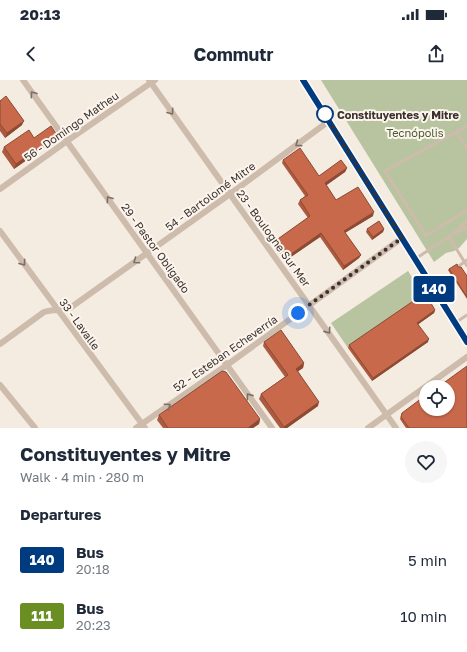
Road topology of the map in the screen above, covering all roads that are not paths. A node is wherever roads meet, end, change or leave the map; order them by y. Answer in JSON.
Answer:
{"nodes":[{"id":1,"x":23,"y":80,"type":"edge"},
{"id":2,"x":304,"y":80,"type":"edge"},
{"id":3,"x":151,"y":81,"type":"edge"},
{"id":4,"x":330,"y":121,"type":"junction"},
{"id":5,"x":467,"y":126,"type":"edge"},
{"id":6,"x":456,"y":132,"type":"junction"},
{"id":7,"x":67,"y":141,"type":"junction"},
{"id":8,"x":467,"y":148,"type":"edge"},
{"id":9,"x":0,"y":189,"type":"edge"},
{"id":10,"x":230,"y":194,"type":"junction"},
{"id":11,"x":467,"y":210,"type":"edge"},
{"id":12,"x":467,"y":221,"type":"edge"},
{"id":13,"x":467,"y":227,"type":"edge"},
{"id":14,"x":0,"y":231,"type":"edge"},
{"id":15,"x":449,"y":236,"type":"junction"},
{"id":16,"x":402,"y":238,"type":"junction"},
{"id":17,"x":147,"y":253,"type":"junction"},
{"id":18,"x":415,"y":259,"type":"junction"},
{"id":19,"x":466,"y":261,"type":"edge"},
{"id":20,"x":459,"y":266,"type":"edge"},
{"id":21,"x":467,"y":266,"type":"edge"},
{"id":22,"x":310,"y":305,"type":"junction"},
{"id":23,"x":57,"y":310,"type":"junction"},
{"id":24,"x":467,"y":315,"type":"edge"},
{"id":25,"x":455,"y":323,"type":"junction"},
{"id":26,"x":467,"y":342,"type":"edge"},
{"id":27,"x":0,"y":344,"type":"edge"},
{"id":28,"x":467,"y":357,"type":"edge"},
{"id":29,"x":227,"y":365,"type":"junction"},
{"id":30,"x":0,"y":385,"type":"edge"},
{"id":31,"x":387,"y":415,"type":"junction"},
{"id":32,"x":143,"y":426,"type":"edge"},
{"id":33,"x":35,"y":428,"type":"edge"},
{"id":34,"x":136,"y":428,"type":"edge"},
{"id":35,"x":272,"y":428,"type":"edge"},
{"id":36,"x":368,"y":428,"type":"edge"},
{"id":37,"x":396,"y":428,"type":"edge"}],
"edges":[{"from":7,"to":1,"type":"street","name":"29 - Pastor Obligado","one_way":true},
{"from":2,"to":4,"type":"main road"},
{"from":3,"to":7,"type":"street","name":"56 - Domingo Matheu"},
{"from":3,"to":10,"type":"street","name":"23 - Boulogne Sur Mer","one_way":true},
{"from":4,"to":10,"type":"street","name":"54 - Bartolomé Mitre","one_way":true},
{"from":4,"to":16,"type":"main road"},
{"from":5,"to":6,"type":"lane"},
{"from":6,"to":8,"type":"lane"},
{"from":6,"to":11,"type":"lane"},
{"from":7,"to":9,"type":"street","name":"56 - Domingo Matheu"},
{"from":17,"to":7,"type":"street","name":"29 - Pastor Obligado","one_way":true},
{"from":10,"to":17,"type":"street","name":"54 - Bartolomé Mitre"},
{"from":10,"to":22,"type":"street","name":"23 - Boulogne Sur Mer"},
{"from":12,"to":15,"type":"lane"},
{"from":13,"to":15,"type":"lane"},
{"from":14,"to":23,"type":"street","name":"33 - Lavalle","one_way":true},
{"from":15,"to":18,"type":"lane"},
{"from":15,"to":19,"type":"lane"},
{"from":16,"to":18,"type":"main road"},
{"from":16,"to":22,"type":"street","name":"52 - Esteban Echeverría"},
{"from":17,"to":23,"type":"street","name":"54 - Bartolomé Mitre","one_way":true},
{"from":17,"to":29,"type":"street","name":"29 - Pastor Obligado"},
{"from":18,"to":25,"type":"main road"},
{"from":19,"to":20,"type":"lane"},
{"from":19,"to":21,"type":"lane"},
{"from":22,"to":29,"type":"street","name":"52 - Esteban Echeverría"},
{"from":22,"to":31,"type":"street","name":"23 - Boulogne Sur Mer","one_way":true},
{"from":23,"to":27,"type":"street","name":"54 - Bartolomé Mitre"},
{"from":23,"to":32,"type":"street","name":"33 - Lavalle"},
{"from":24,"to":25,"type":"lane"},
{"from":25,"to":26,"type":"main road"},
{"from":28,"to":31,"type":"street"},
{"from":32,"to":29,"type":"street","name":"52 - Esteban Echeverría","one_way":true},
{"from":35,"to":29,"type":"street","name":"29 - Pastor Obligado","one_way":true},
{"from":30,"to":33,"type":"street"},
{"from":31,"to":36,"type":"street"},
{"from":31,"to":37,"type":"street","name":"23 - Boulogne Sur Mer"},
{"from":32,"to":34,"type":"street","name":"52 - Esteban Echeverría"}]}
